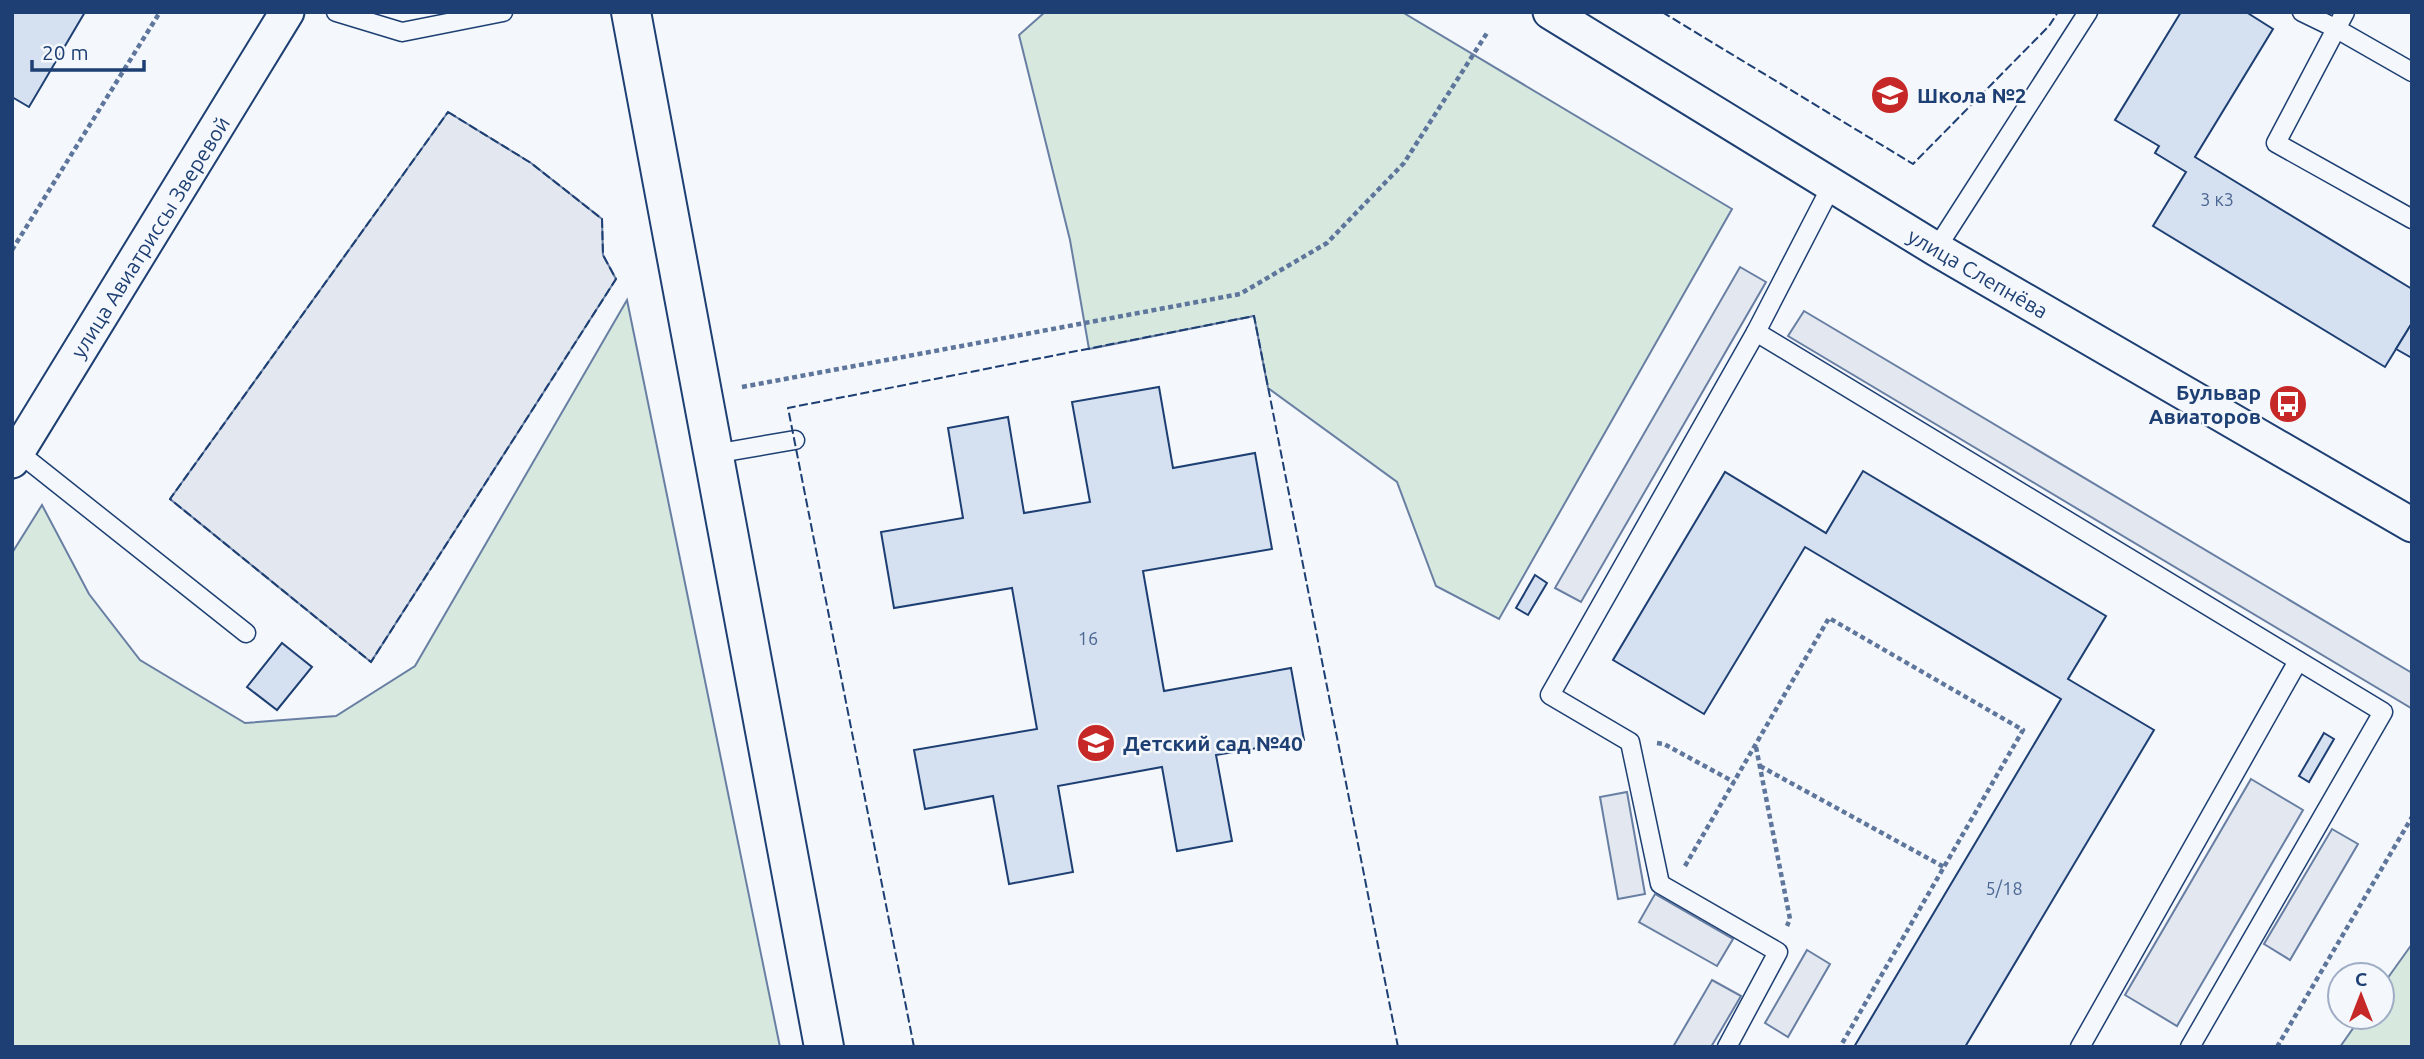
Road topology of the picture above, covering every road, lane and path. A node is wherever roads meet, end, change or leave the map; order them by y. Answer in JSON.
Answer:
{"nodes":[{"id":1,"x":160,"y":12,"type":"edge"},
{"id":2,"x":287,"y":12,"type":"edge"},
{"id":3,"x":336,"y":12,"type":"edge"},
{"id":4,"x":503,"y":12,"type":"edge"},
{"id":5,"x":631,"y":12,"type":"edge"},
{"id":6,"x":1550,"y":12,"type":"edge"},
{"id":7,"x":2088,"y":12,"type":"edge"},
{"id":8,"x":2302,"y":12,"type":"edge"},
{"id":9,"x":2345,"y":12,"type":"edge"},
{"id":10,"x":2335,"y":28,"type":"junction"},
{"id":11,"x":1487,"y":33,"type":"dead end"},
{"id":12,"x":2412,"y":72,"type":"edge"},
{"id":13,"x":1832,"y":185,"type":"junction"},
{"id":14,"x":2412,"y":219,"type":"edge"},
{"id":15,"x":1936,"y":249,"type":"junction"},
{"id":16,"x":12,"y":250,"type":"edge"},
{"id":17,"x":1756,"y":332,"type":"junction"},
{"id":18,"x":742,"y":387,"type":"dead end"},
{"id":19,"x":795,"y":440,"type":"dead end"},
{"id":20,"x":714,"y":454,"type":"junction"},
{"id":21,"x":15,"y":456,"type":"edge"},
{"id":22,"x":2412,"y":525,"type":"edge"},
{"id":23,"x":246,"y":633,"type":"dead end"},
{"id":24,"x":2298,"y":661,"type":"junction"},
{"id":25,"x":1630,"y":742,"type":"junction"},
{"id":26,"x":1755,"y":746,"type":"junction"},
{"id":27,"x":1759,"y":766,"type":"junction"},
{"id":28,"x":1734,"y":782,"type":"junction"},
{"id":29,"x":2412,"y":817,"type":"edge"},
{"id":30,"x":1944,"y":867,"type":"junction"},
{"id":31,"x":1671,"y":891,"type":"junction"},
{"id":32,"x":1778,"y":952,"type":"junction"},
{"id":33,"x":2081,"y":1046,"type":"edge"},
{"id":34,"x":824,"y":1047,"type":"edge"},
{"id":35,"x":1727,"y":1047,"type":"edge"},
{"id":36,"x":1840,"y":1047,"type":"edge"},
{"id":37,"x":2190,"y":1047,"type":"edge"},
{"id":38,"x":2277,"y":1047,"type":"edge"}],
"edges":[{"from":1,"to":16,"type":"path"},
{"from":2,"to":21,"type":"street","name":"улица Авиатриссы Зверевой"},
{"from":3,"to":4,"type":"lane"},
{"from":5,"to":20,"type":"street"},
{"from":6,"to":13,"type":"street","name":"улица Слепнёва"},
{"from":7,"to":15,"type":"lane"},
{"from":8,"to":10,"type":"lane"},
{"from":9,"to":10,"type":"lane"},
{"from":10,"to":12,"type":"lane"},
{"from":10,"to":14,"type":"lane"},
{"from":11,"to":18,"type":"path"},
{"from":13,"to":15,"type":"street","name":"улица Слепнёва"},
{"from":13,"to":17,"type":"lane"},
{"from":15,"to":22,"type":"street","name":"улица Слепнёва"},
{"from":17,"to":24,"type":"lane"},
{"from":17,"to":25,"type":"lane"},
{"from":19,"to":20,"type":"lane"},
{"from":20,"to":34,"type":"street"},
{"from":21,"to":23,"type":"lane"},
{"from":24,"to":33,"type":"lane"},
{"from":24,"to":37,"type":"lane"},
{"from":25,"to":28,"type":"path"},
{"from":25,"to":31,"type":"lane"},
{"from":26,"to":27,"type":"path"},
{"from":26,"to":28,"type":"path"},
{"from":26,"to":30,"type":"path"},
{"from":27,"to":30,"type":"path"},
{"from":27,"to":32,"type":"path"},
{"from":28,"to":31,"type":"path"},
{"from":29,"to":38,"type":"path"},
{"from":30,"to":36,"type":"path"},
{"from":31,"to":32,"type":"lane"},
{"from":32,"to":35,"type":"lane"}]}
